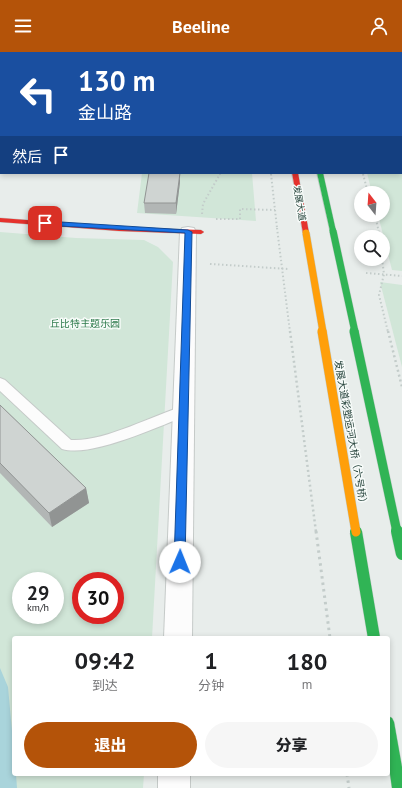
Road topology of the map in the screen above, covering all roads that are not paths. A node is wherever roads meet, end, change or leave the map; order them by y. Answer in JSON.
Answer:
{"nodes":[{"id":1,"x":295,"y":174,"type":"edge"},
{"id":2,"x":320,"y":174,"type":"edge"},
{"id":3,"x":0,"y":220,"type":"edge"},
{"id":4,"x":197,"y":227,"type":"joint"},
{"id":5,"x":306,"y":233,"type":"joint"},
{"id":6,"x":0,"y":383,"type":"edge"},
{"id":7,"x":184,"y":411,"type":"junction"},
{"id":8,"x":402,"y":554,"type":"edge"},
{"id":9,"x":178,"y":636,"type":"edge"},
{"id":10,"x":374,"y":636,"type":"edge"},
{"id":11,"x":390,"y":734,"type":"edge"},
{"id":12,"x":174,"y":776,"type":"edge"},
{"id":13,"x":174,"y":788,"type":"edge"},
{"id":14,"x":399,"y":788,"type":"edge"}],
"edges":[{"from":1,"to":5,"type":"main road","name":"发展大道"},
{"from":2,"to":8,"type":"main road","bridge":true},
{"from":3,"to":4,"type":"main road"},
{"from":4,"to":7,"type":"street"},
{"from":5,"to":10,"type":"main road","name":"发展大道彩塑运河大桥（六号桥）","bridge":true},
{"from":6,"to":7,"type":"lane"},
{"from":7,"to":9,"type":"street"},
{"from":11,"to":14,"type":"main road"},
{"from":12,"to":13,"type":"street"}]}
